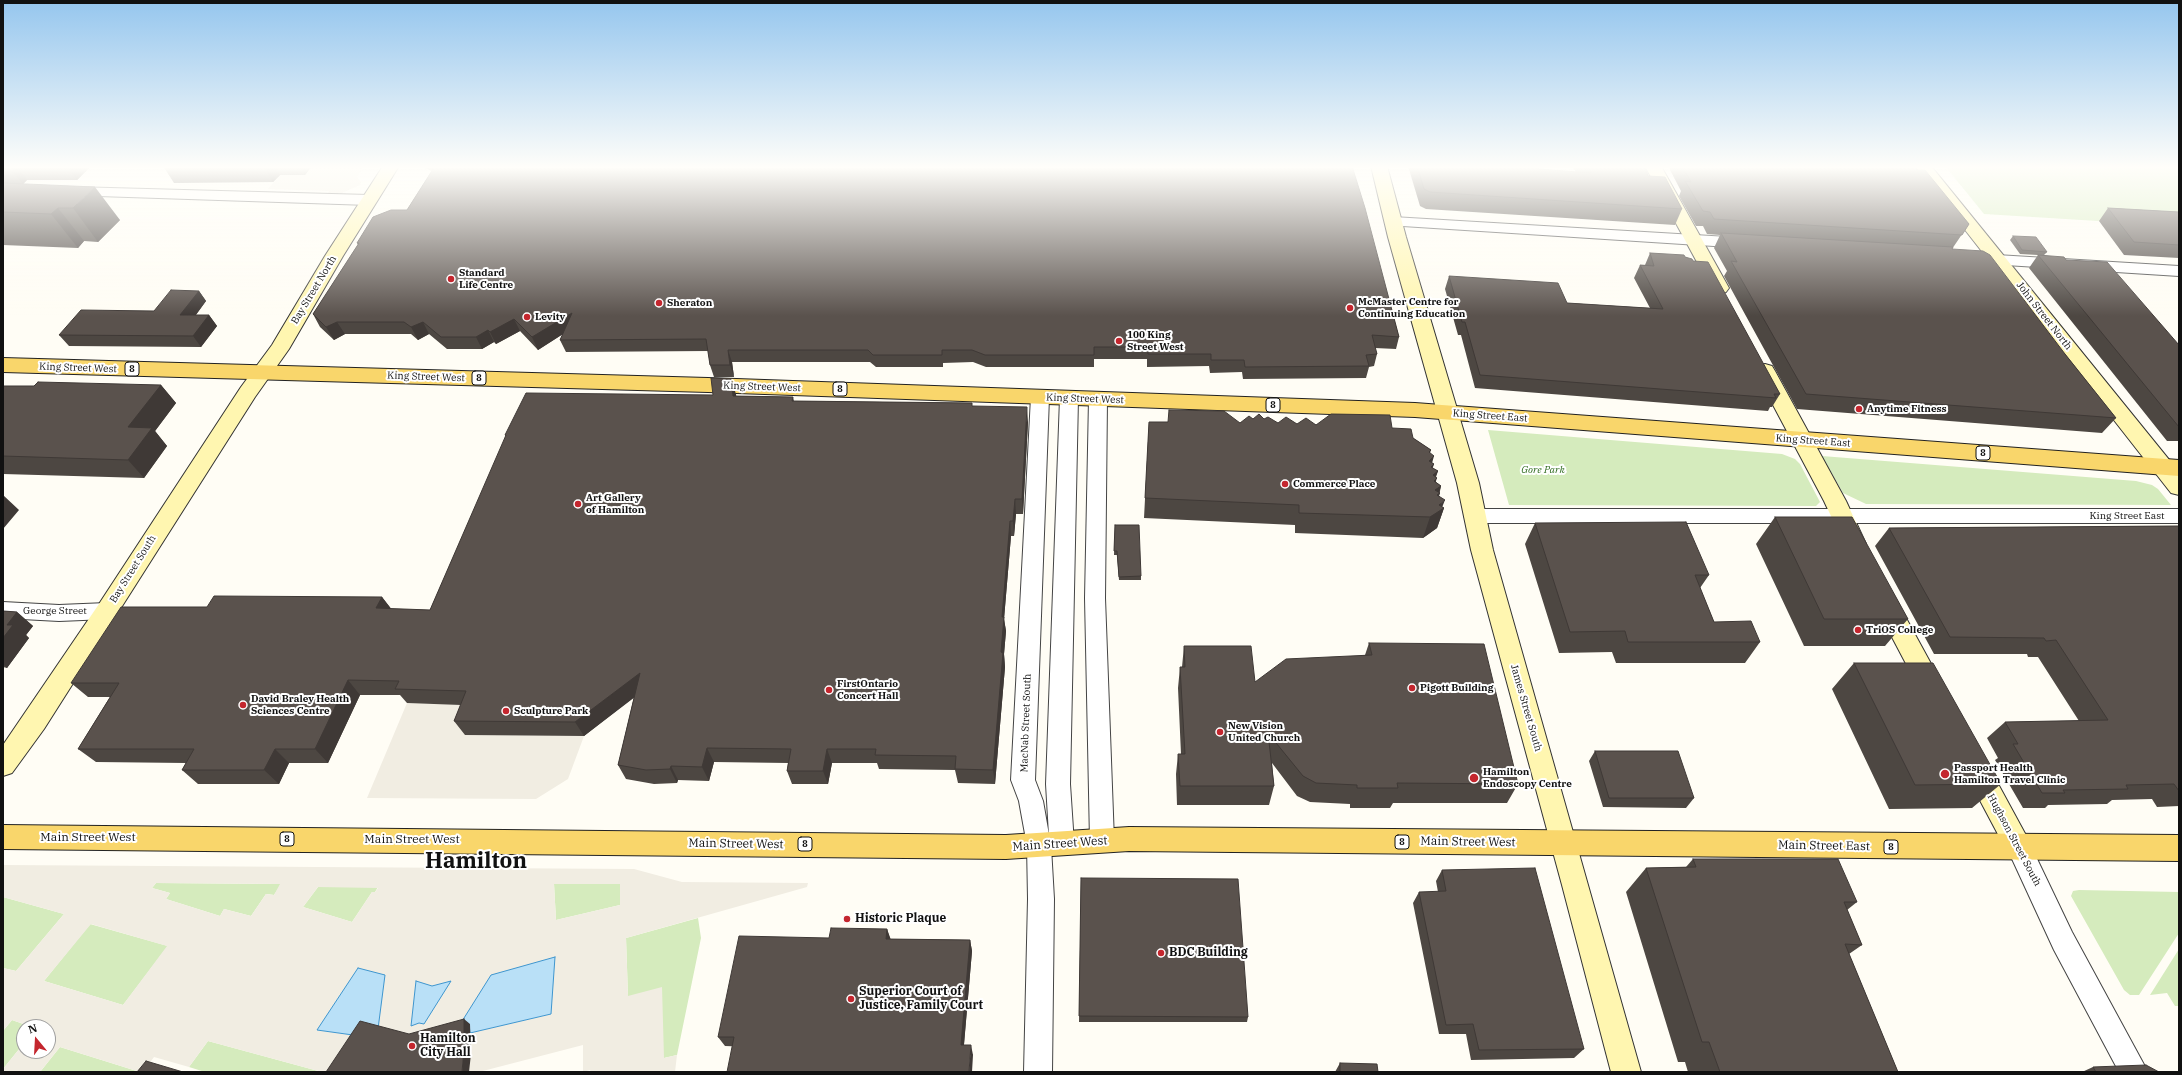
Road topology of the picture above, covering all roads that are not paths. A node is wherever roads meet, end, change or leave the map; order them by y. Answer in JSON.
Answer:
{"nodes":[{"id":1,"x":359,"y":216,"type":"edge"},
{"id":2,"x":1392,"y":216,"type":"edge"},
{"id":3,"x":1681,"y":216,"type":"edge"},
{"id":4,"x":1964,"y":216,"type":"edge"},
{"id":5,"x":1393,"y":222,"type":"junction"},
{"id":6,"x":1694,"y":240,"type":"junction"},
{"id":7,"x":1762,"y":244,"type":"edge"},
{"id":8,"x":1965,"y":258,"type":"edge"},
{"id":9,"x":2000,"y":260,"type":"junction"},
{"id":10,"x":2179,"y":271,"type":"edge"},
{"id":11,"x":1728,"y":303,"type":"edge"},
{"id":12,"x":1755,"y":352,"type":"edge"},
{"id":13,"x":3,"y":365,"type":"edge"},
{"id":14,"x":262,"y":372,"type":"junction"},
{"id":15,"x":1040,"y":397,"type":"junction"},
{"id":16,"x":1069,"y":398,"type":"junction"},
{"id":17,"x":1098,"y":399,"type":"junction"},
{"id":18,"x":1448,"y":413,"type":"junction"},
{"id":19,"x":1802,"y":440,"type":"junction"},
{"id":20,"x":2171,"y":468,"type":"edge"},
{"id":21,"x":2179,"y":487,"type":"edge"},
{"id":22,"x":1474,"y":516,"type":"junction"},
{"id":23,"x":1841,"y":516,"type":"junction"},
{"id":24,"x":2179,"y":516,"type":"edge"},
{"id":25,"x":1865,"y":562,"type":"edge"},
{"id":26,"x":1876,"y":583,"type":"edge"},
{"id":27,"x":3,"y":610,"type":"edge"},
{"id":28,"x":107,"y":611,"type":"junction"},
{"id":29,"x":1944,"y":711,"type":"edge"},
{"id":30,"x":1965,"y":749,"type":"edge"},
{"id":31,"x":3,"y":765,"type":"edge"},
{"id":32,"x":3,"y":837,"type":"edge"},
{"id":33,"x":1102,"y":841,"type":"junction"},
{"id":34,"x":1564,"y":843,"type":"junction"},
{"id":35,"x":1050,"y":844,"type":"junction"},
{"id":36,"x":2019,"y":848,"type":"junction"},
{"id":37,"x":2179,"y":848,"type":"edge"},
{"id":38,"x":1038,"y":1072,"type":"edge"},
{"id":39,"x":1626,"y":1072,"type":"edge"},
{"id":40,"x":2134,"y":1072,"type":"edge"}],
"edges":[{"from":1,"to":14,"type":"main road","name":"Bay Street North"},
{"from":2,"to":5,"type":"main road","name":"James Street South"},
{"from":3,"to":6,"type":"main road"},
{"from":4,"to":9,"type":"main road","name":"John Street North"},
{"from":5,"to":6,"type":"street"},
{"from":5,"to":18,"type":"main road","name":"James Street South"},
{"from":6,"to":7,"type":"street"},
{"from":6,"to":11,"type":"main road"},
{"from":8,"to":9,"type":"street"},
{"from":9,"to":10,"type":"street"},
{"from":9,"to":20,"type":"main road","name":"John Street North"},
{"from":12,"to":19,"type":"main road"},
{"from":13,"to":14,"type":"main road","name":"King Street West","number":"8"},
{"from":14,"to":15,"type":"main road","name":"King Street West","number":"8"},
{"from":14,"to":28,"type":"main road","name":"Bay Street South"},
{"from":15,"to":16,"type":"main road","name":"King Street West","number":"8"},
{"from":15,"to":35,"type":"street","name":"MacNab Street South"},
{"from":16,"to":17,"type":"main road","name":"King Street West","number":"8"},
{"from":16,"to":35,"type":"street","name":"MacNab Street South"},
{"from":17,"to":18,"type":"main road","name":"King Street West","number":"8"},
{"from":17,"to":33,"type":"street"},
{"from":18,"to":19,"type":"main road","name":"King Street East","number":"8"},
{"from":18,"to":22,"type":"main road","name":"James Street South"},
{"from":19,"to":20,"type":"main road","name":"King Street East","number":"8"},
{"from":19,"to":23,"type":"main road"},
{"from":20,"to":21,"type":"main road","name":"John Street North"},
{"from":22,"to":23,"type":"street","name":"King Street East"},
{"from":22,"to":34,"type":"main road","name":"James Street South"},
{"from":23,"to":24,"type":"street","name":"King Street East"},
{"from":23,"to":25,"type":"main road"},
{"from":26,"to":29,"type":"main road"},
{"from":27,"to":28,"type":"street","name":"George Street"},
{"from":28,"to":31,"type":"main road","name":"Bay Street South"},
{"from":30,"to":36,"type":"main road","name":"Hughson Street South"},
{"from":32,"to":35,"type":"main road","name":"Main Street West","number":"8"},
{"from":33,"to":34,"type":"main road","name":"Main Street West","number":"8"},
{"from":33,"to":35,"type":"main road","name":"Main Street West","number":"8"},
{"from":34,"to":36,"type":"main road","name":"Main Street East","number":"8"},
{"from":34,"to":39,"type":"main road","name":"James Street South"},
{"from":35,"to":38,"type":"street","name":"MacNab Street South"},
{"from":36,"to":37,"type":"main road","name":"Main Street East","number":"8"},
{"from":36,"to":40,"type":"street","name":"Hughson Street South"}]}
